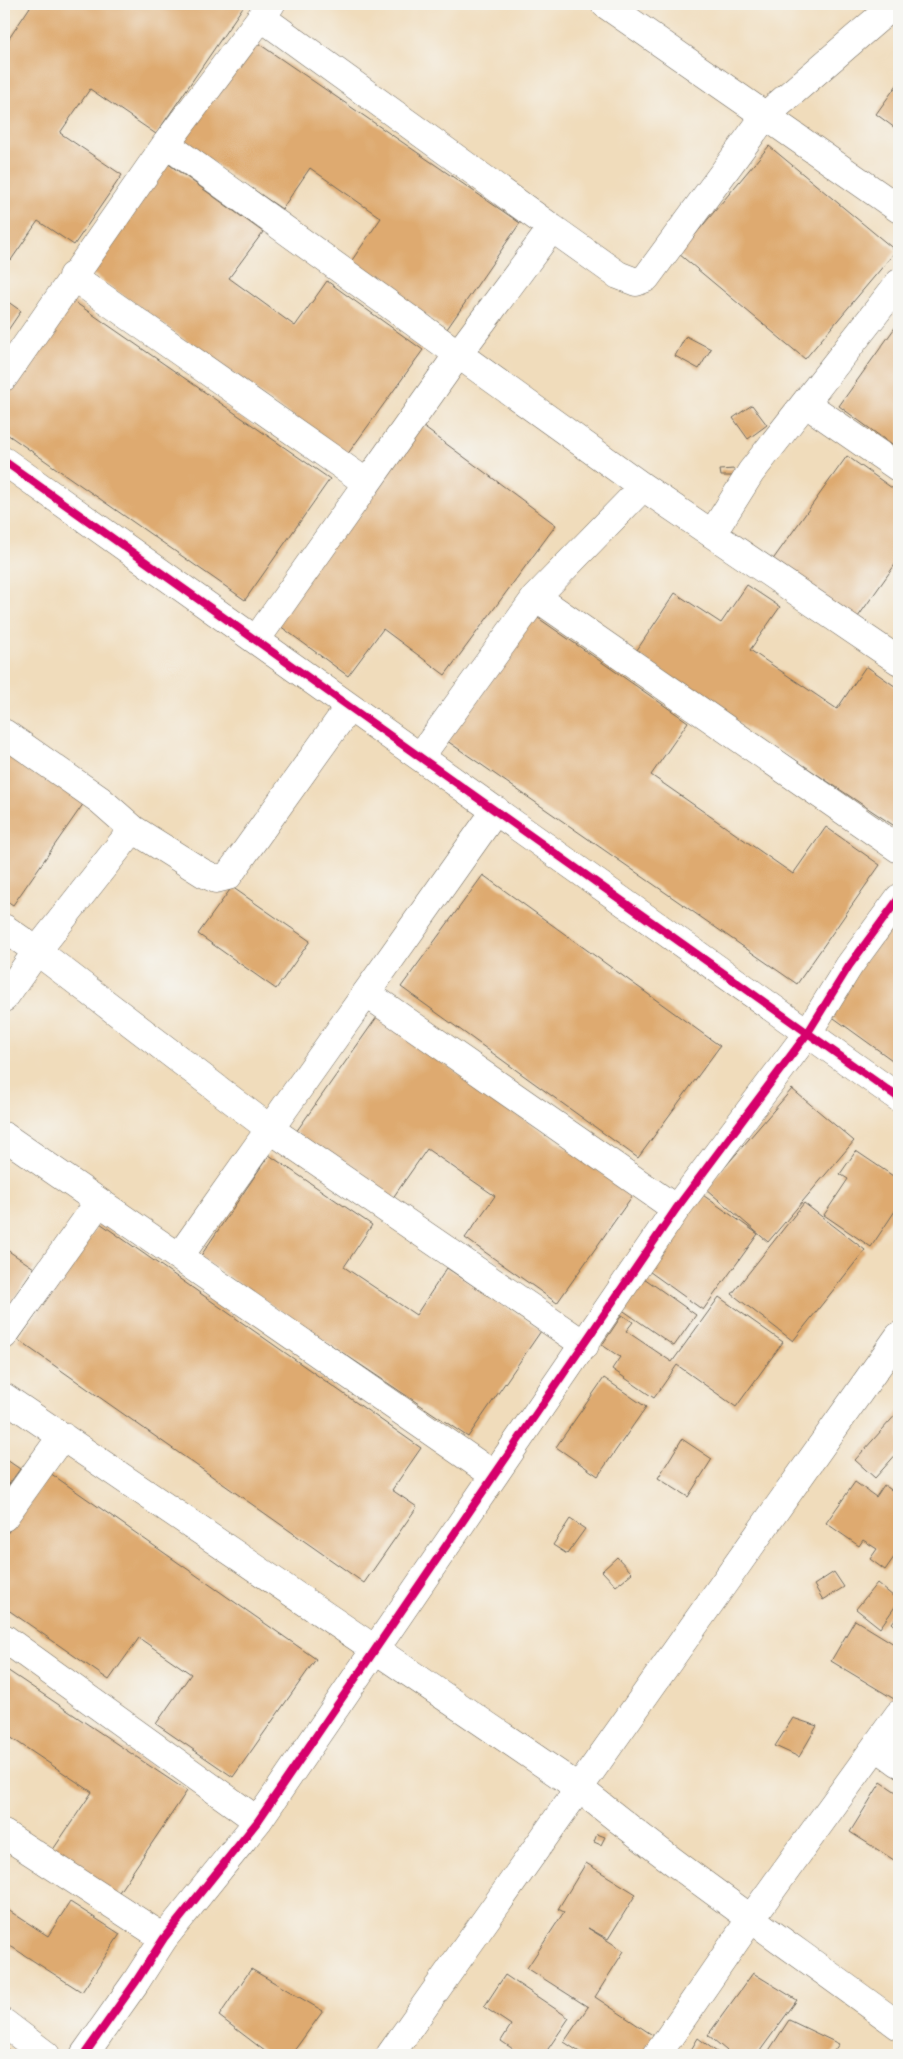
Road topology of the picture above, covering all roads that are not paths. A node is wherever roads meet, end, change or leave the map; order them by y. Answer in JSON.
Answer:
{"nodes":[{"id":1,"x":605,"y":4,"type":"edge"},
{"id":2,"x":895,"y":4,"type":"edge"},
{"id":3,"x":266,"y":10,"type":"edge"},
{"id":4,"x":765,"y":116,"type":"junction"},
{"id":5,"x":166,"y":144,"type":"junction"},
{"id":6,"x":899,"y":210,"type":"edge"},
{"id":7,"x":552,"y":228,"type":"junction"},
{"id":8,"x":72,"y":276,"type":"junction"},
{"id":9,"x":899,"y":283,"type":"edge"},
{"id":10,"x":459,"y":353,"type":"junction"},
{"id":11,"x":4,"y":377,"type":"edge"},
{"id":12,"x":805,"y":403,"type":"junction"},
{"id":13,"x":4,"y":461,"type":"edge"},
{"id":14,"x":899,"y":468,"type":"edge"},
{"id":15,"x":367,"y":483,"type":"junction"},
{"id":16,"x":643,"y":487,"type":"junction"},
{"id":17,"x":712,"y":534,"type":"junction"},
{"id":18,"x":536,"y":597,"type":"junction"},
{"id":19,"x":256,"y":640,"type":"junction"},
{"id":20,"x":899,"y":661,"type":"edge"},
{"id":21,"x":349,"y":707,"type":"junction"},
{"id":22,"x":4,"y":733,"type":"edge"},
{"id":23,"x":420,"y":756,"type":"junction"},
{"id":24,"x":496,"y":810,"type":"junction"},
{"id":25,"x":133,"y":829,"type":"junction"},
{"id":26,"x":899,"y":849,"type":"edge"},
{"id":27,"x":899,"y":898,"type":"edge"},
{"id":28,"x":4,"y":928,"type":"edge"},
{"id":29,"x":37,"y":951,"type":"junction"},
{"id":30,"x":366,"y":993,"type":"junction"},
{"id":31,"x":4,"y":998,"type":"edge"},
{"id":32,"x":807,"y":1034,"type":"junction"},
{"id":33,"x":899,"y":1098,"type":"edge"},
{"id":34,"x":270,"y":1129,"type":"junction"},
{"id":35,"x":4,"y":1136,"type":"edge"},
{"id":36,"x":99,"y":1202,"type":"junction"},
{"id":37,"x":676,"y":1209,"type":"junction"},
{"id":38,"x":179,"y":1257,"type":"junction"},
{"id":39,"x":4,"y":1336,"type":"edge"},
{"id":40,"x":899,"y":1336,"type":"edge"},
{"id":41,"x":585,"y":1344,"type":"junction"},
{"id":42,"x":4,"y":1397,"type":"edge"},
{"id":43,"x":62,"y":1436,"type":"junction"},
{"id":44,"x":494,"y":1475,"type":"junction"},
{"id":45,"x":4,"y":1517,"type":"edge"},
{"id":46,"x":4,"y":1638,"type":"edge"},
{"id":47,"x":376,"y":1650,"type":"junction"},
{"id":48,"x":899,"y":1714,"type":"edge"},
{"id":49,"x":876,"y":1746,"type":"junction"},
{"id":50,"x":899,"y":1763,"type":"edge"},
{"id":51,"x":579,"y":1788,"type":"junction"},
{"id":52,"x":258,"y":1821,"type":"junction"},
{"id":53,"x":4,"y":1834,"type":"edge"},
{"id":54,"x":752,"y":1917,"type":"junction"},
{"id":55,"x":164,"y":1938,"type":"junction"},
{"id":56,"x":4,"y":2023,"type":"edge"},
{"id":57,"x":899,"y":2026,"type":"edge"},
{"id":58,"x":46,"y":2055,"type":"edge"},
{"id":59,"x":84,"y":2055,"type":"edge"},
{"id":60,"x":390,"y":2055,"type":"edge"},
{"id":61,"x":657,"y":2055,"type":"edge"}],
"edges":[{"from":1,"to":4,"type":"street"},
{"from":2,"to":4,"type":"street"},
{"from":3,"to":5,"type":"street"},
{"from":3,"to":7,"type":"street"},
{"from":4,"to":6,"type":"street"},
{"from":4,"to":7,"type":"street"},
{"from":5,"to":8,"type":"street"},
{"from":5,"to":10,"type":"street"},
{"from":7,"to":10,"type":"street"},
{"from":8,"to":11,"type":"street"},
{"from":8,"to":15,"type":"street"},
{"from":9,"to":12,"type":"street"},
{"from":10,"to":15,"type":"street"},
{"from":10,"to":16,"type":"street"},
{"from":12,"to":14,"type":"street"},
{"from":12,"to":17,"type":"street"},
{"from":13,"to":19,"type":"street"},
{"from":15,"to":19,"type":"street"},
{"from":16,"to":17,"type":"street"},
{"from":16,"to":18,"type":"street"},
{"from":17,"to":20,"type":"street"},
{"from":18,"to":23,"type":"street"},
{"from":18,"to":26,"type":"street"},
{"from":19,"to":21,"type":"street"},
{"from":21,"to":23,"type":"street"},
{"from":21,"to":25,"type":"street"},
{"from":22,"to":25,"type":"street"},
{"from":23,"to":24,"type":"street"},
{"from":24,"to":30,"type":"street"},
{"from":24,"to":32,"type":"street"},
{"from":25,"to":29,"type":"street"},
{"from":27,"to":32,"type":"street"},
{"from":28,"to":29,"type":"street"},
{"from":29,"to":31,"type":"street"},
{"from":29,"to":34,"type":"street"},
{"from":30,"to":34,"type":"street"},
{"from":30,"to":37,"type":"street"},
{"from":32,"to":33,"type":"street"},
{"from":32,"to":37,"type":"street"},
{"from":34,"to":38,"type":"street"},
{"from":34,"to":41,"type":"street"},
{"from":35,"to":36,"type":"street"},
{"from":36,"to":38,"type":"street"},
{"from":36,"to":39,"type":"street"},
{"from":37,"to":41,"type":"street"},
{"from":38,"to":44,"type":"street"},
{"from":40,"to":51,"type":"street"},
{"from":41,"to":44,"type":"street"},
{"from":42,"to":43,"type":"street"},
{"from":43,"to":45,"type":"street"},
{"from":43,"to":47,"type":"street"},
{"from":44,"to":47,"type":"street"},
{"from":46,"to":52,"type":"street"},
{"from":47,"to":51,"type":"street"},
{"from":47,"to":52,"type":"street"},
{"from":48,"to":49,"type":"street"},
{"from":49,"to":50,"type":"street"},
{"from":49,"to":54,"type":"street"},
{"from":51,"to":54,"type":"street"},
{"from":51,"to":60,"type":"street"},
{"from":52,"to":55,"type":"street"},
{"from":53,"to":55,"type":"street"},
{"from":54,"to":57,"type":"street"},
{"from":54,"to":61,"type":"street"},
{"from":55,"to":59,"type":"street"},
{"from":56,"to":58,"type":"street"}]}
